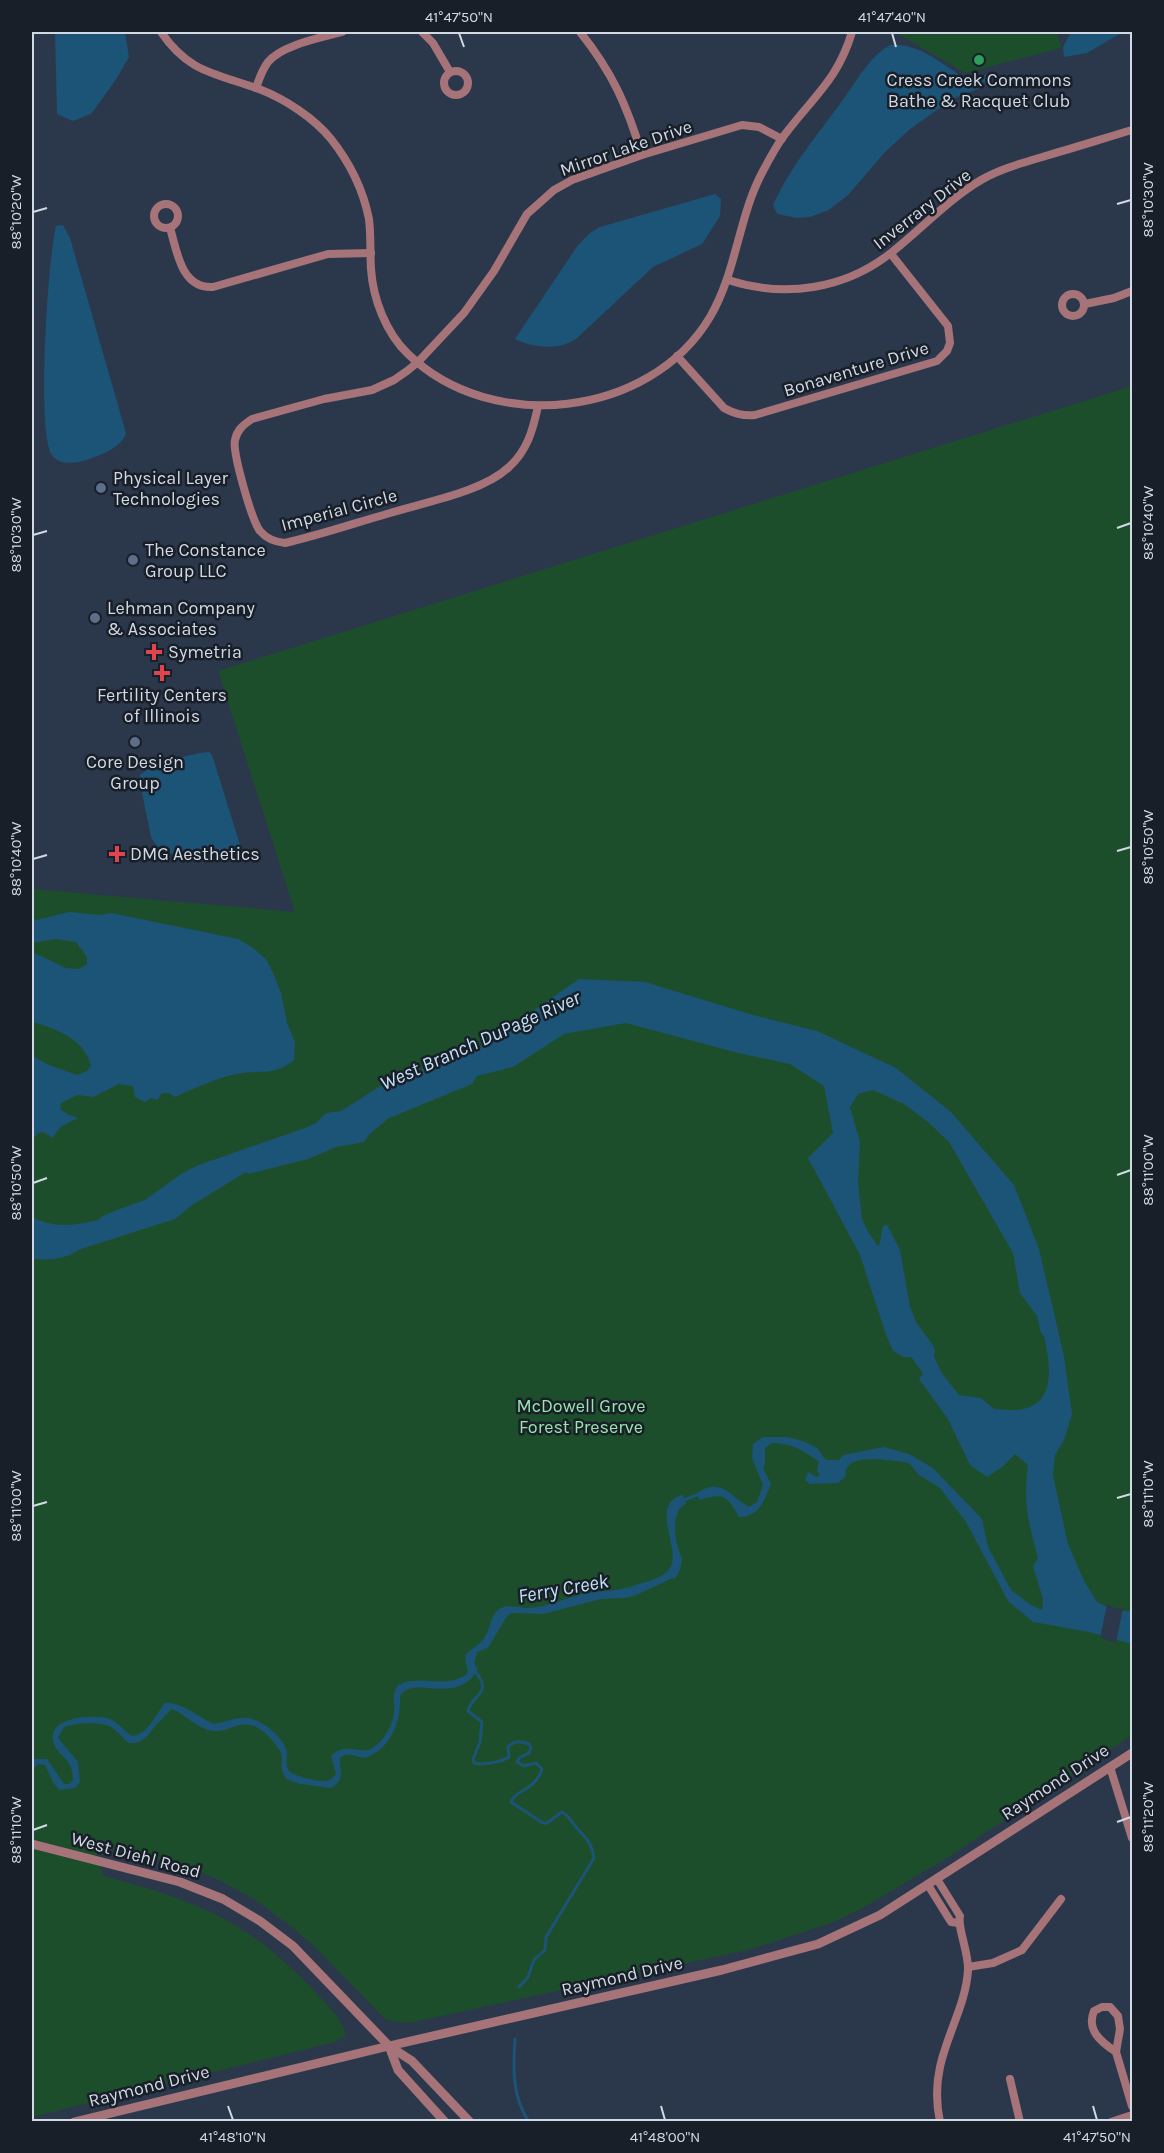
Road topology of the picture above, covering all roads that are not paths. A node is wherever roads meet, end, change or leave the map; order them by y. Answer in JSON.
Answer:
{"nodes":[{"id":1,"x":161,"y":32,"type":"edge"},
{"id":2,"x":342,"y":32,"type":"edge"},
{"id":3,"x":422,"y":32,"type":"edge"},
{"id":4,"x":580,"y":32,"type":"edge"},
{"id":5,"x":852,"y":32,"type":"edge"},
{"id":6,"x":450,"y":72,"type":"dead end"},
{"id":7,"x":256,"y":88,"type":"junction"},
{"id":8,"x":1132,"y":130,"type":"edge"},
{"id":9,"x":782,"y":139,"type":"junction"},
{"id":10,"x":642,"y":155,"type":"junction"},
{"id":11,"x":170,"y":228,"type":"dead end"},
{"id":12,"x":371,"y":253,"type":"junction"},
{"id":13,"x":891,"y":254,"type":"junction"},
{"id":14,"x":728,"y":280,"type":"junction"},
{"id":15,"x":1132,"y":291,"type":"edge"},
{"id":16,"x":1084,"y":304,"type":"dead end"},
{"id":17,"x":677,"y":356,"type":"junction"},
{"id":18,"x":418,"y":362,"type":"junction"},
{"id":19,"x":538,"y":406,"type":"junction"},
{"id":20,"x":1132,"y":1753,"type":"edge"},
{"id":21,"x":1110,"y":1767,"type":"junction"},
{"id":22,"x":1132,"y":1838,"type":"edge"},
{"id":23,"x":32,"y":1844,"type":"edge"},
{"id":24,"x":937,"y":1879,"type":"junction"},
{"id":25,"x":928,"y":1885,"type":"junction"},
{"id":26,"x":1061,"y":1899,"type":"dead end"},
{"id":27,"x":958,"y":1923,"type":"junction"},
{"id":28,"x":968,"y":1967,"type":"junction"},
{"id":29,"x":389,"y":2046,"type":"junction"},
{"id":30,"x":1116,"y":2052,"type":"junction"},
{"id":31,"x":1010,"y":2079,"type":"dead end"},
{"id":32,"x":1132,"y":2106,"type":"edge"},
{"id":33,"x":1132,"y":2115,"type":"edge"},
{"id":34,"x":74,"y":2121,"type":"edge"},
{"id":35,"x":445,"y":2121,"type":"edge"},
{"id":36,"x":470,"y":2121,"type":"edge"},
{"id":37,"x":940,"y":2121,"type":"edge"},
{"id":38,"x":1020,"y":2121,"type":"edge"},
{"id":39,"x":1111,"y":2121,"type":"edge"}],
"edges":[{"from":1,"to":7,"type":"street"},
{"from":2,"to":7,"type":"street"},
{"from":3,"to":6,"type":"street"},
{"from":4,"to":10,"type":"street"},
{"from":5,"to":9,"type":"street"},
{"from":7,"to":12,"type":"street"},
{"from":8,"to":13,"type":"street","name":"Inverrary Drive"},
{"from":9,"to":10,"type":"street","name":"Mirror Lake Drive"},
{"from":9,"to":14,"type":"street"},
{"from":10,"to":18,"type":"street","name":"Mirror Lake Drive"},
{"from":11,"to":12,"type":"street"},
{"from":12,"to":18,"type":"street"},
{"from":13,"to":14,"type":"street","name":"Inverrary Drive"},
{"from":13,"to":17,"type":"street","name":"Bonaventure Drive"},
{"from":14,"to":17,"type":"street"},
{"from":15,"to":16,"type":"street"},
{"from":17,"to":19,"type":"street"},
{"from":18,"to":19,"type":"street"},
{"from":18,"to":19,"type":"street","name":"Imperial Circle"},
{"from":20,"to":21,"type":"street","name":"Raymond Drive"},
{"from":21,"to":22,"type":"street"},
{"from":21,"to":24,"type":"street","name":"Raymond Drive"},
{"from":23,"to":29,"type":"street","name":"West Diehl Road"},
{"from":24,"to":25,"type":"street","name":"Raymond Drive"},
{"from":24,"to":27,"type":"street"},
{"from":25,"to":27,"type":"street"},
{"from":25,"to":29,"type":"street","name":"Raymond Drive"},
{"from":26,"to":28,"type":"street"},
{"from":27,"to":28,"type":"street"},
{"from":28,"to":37,"type":"street"},
{"from":29,"to":34,"type":"street","name":"Raymond Drive"},
{"from":29,"to":35,"type":"street","name":"West Diehl Road"},
{"from":29,"to":36,"type":"street","name":"West Diehl Road"},
{"from":30,"to":30,"type":"street"},
{"from":30,"to":32,"type":"street"},
{"from":31,"to":38,"type":"street"},
{"from":33,"to":39,"type":"street"}]}
